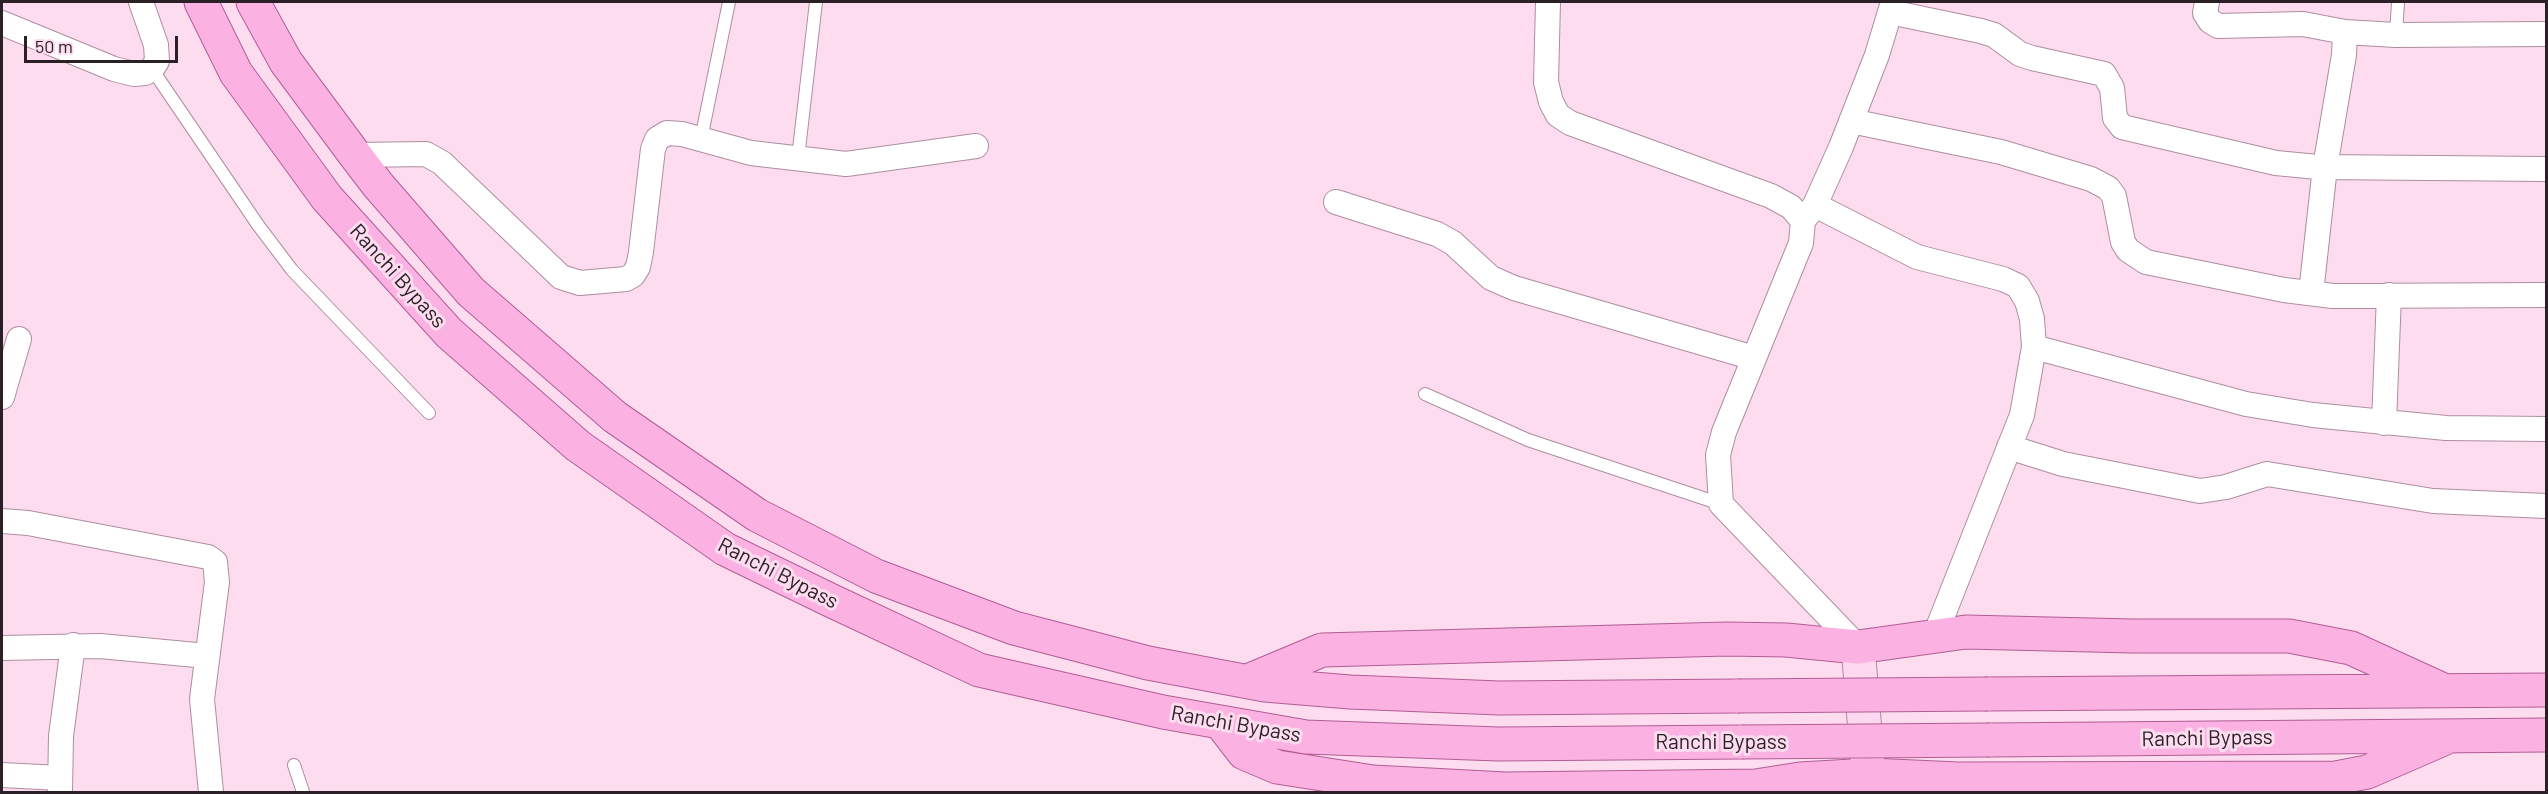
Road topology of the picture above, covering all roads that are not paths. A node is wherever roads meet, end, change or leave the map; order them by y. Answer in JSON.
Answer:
{"nodes":[{"id":1,"x":141,"y":2,"type":"edge"},
{"id":2,"x":201,"y":2,"type":"edge"},
{"id":3,"x":253,"y":2,"type":"edge"},
{"id":4,"x":729,"y":2,"type":"edge"},
{"id":5,"x":816,"y":2,"type":"edge"},
{"id":6,"x":1548,"y":2,"type":"edge"},
{"id":7,"x":2207,"y":2,"type":"edge"},
{"id":8,"x":2397,"y":2,"type":"edge"},
{"id":9,"x":1891,"y":7,"type":"edge"},
{"id":10,"x":2,"y":23,"type":"edge"},
{"id":11,"x":2345,"y":32,"type":"junction"},
{"id":12,"x":2396,"y":34,"type":"junction"},
{"id":13,"x":2547,"y":34,"type":"edge"},
{"id":14,"x":152,"y":69,"type":"junction"},
{"id":15,"x":1851,"y":121,"type":"junction"},
{"id":16,"x":701,"y":139,"type":"junction"},
{"id":17,"x":976,"y":146,"type":"dead end"},
{"id":18,"x":355,"y":155,"type":"junction"},
{"id":19,"x":798,"y":158,"type":"junction"},
{"id":20,"x":2325,"y":167,"type":"junction"},
{"id":21,"x":2547,"y":169,"type":"edge"},
{"id":22,"x":1336,"y":202,"type":"dead end"},
{"id":23,"x":1809,"y":213,"type":"junction"},
{"id":24,"x":2311,"y":293,"type":"junction"},
{"id":25,"x":2389,"y":295,"type":"junction"},
{"id":26,"x":2547,"y":295,"type":"edge"},
{"id":27,"x":19,"y":339,"type":"dead end"},
{"id":28,"x":2034,"y":346,"type":"junction"},
{"id":29,"x":1754,"y":358,"type":"junction"},
{"id":30,"x":1425,"y":394,"type":"dead end"},
{"id":31,"x":2,"y":397,"type":"edge"},
{"id":32,"x":429,"y":413,"type":"dead end"},
{"id":33,"x":2384,"y":423,"type":"junction"},
{"id":34,"x":2547,"y":429,"type":"edge"},
{"id":35,"x":2009,"y":447,"type":"junction"},
{"id":36,"x":1721,"y":504,"type":"junction"},
{"id":37,"x":2547,"y":506,"type":"edge"},
{"id":38,"x":2,"y":520,"type":"edge"},
{"id":39,"x":1935,"y":634,"type":"junction"},
{"id":40,"x":73,"y":645,"type":"junction"},
{"id":41,"x":1858,"y":647,"type":"junction"},
{"id":42,"x":2,"y":648,"type":"edge"},
{"id":43,"x":207,"y":656,"type":"junction"},
{"id":44,"x":1246,"y":682,"type":"junction"},
{"id":45,"x":2443,"y":690,"type":"junction"},
{"id":46,"x":2547,"y":690,"type":"edge"},
{"id":47,"x":1220,"y":722,"type":"junction"},
{"id":48,"x":2547,"y":735,"type":"edge"},
{"id":49,"x":2451,"y":736,"type":"junction"},
{"id":50,"x":294,"y":765,"type":"dead end"},
{"id":51,"x":2,"y":775,"type":"edge"},
{"id":52,"x":1870,"y":784,"type":"edge"},
{"id":53,"x":60,"y":785,"type":"edge"},
{"id":54,"x":2216,"y":785,"type":"edge"},
{"id":55,"x":2335,"y":785,"type":"edge"},
{"id":56,"x":1724,"y":789,"type":"edge"},
{"id":57,"x":1504,"y":791,"type":"edge"},
{"id":58,"x":211,"y":792,"type":"edge"},
{"id":59,"x":303,"y":792,"type":"edge"}],
"edges":[{"from":1,"to":14,"type":"street"},
{"from":2,"to":47,"type":"main road","name":"Ranchi Bypass"},
{"from":3,"to":18,"type":"main road","name":"Ranchi Bypass"},
{"from":4,"to":16,"type":"lane"},
{"from":5,"to":19,"type":"lane"},
{"from":6,"to":23,"type":"street"},
{"from":7,"to":11,"type":"street"},
{"from":8,"to":12,"type":"lane"},
{"from":9,"to":15,"type":"street"},
{"from":9,"to":20,"type":"street"},
{"from":10,"to":14,"type":"street"},
{"from":11,"to":12,"type":"street"},
{"from":11,"to":20,"type":"street"},
{"from":12,"to":13,"type":"street"},
{"from":14,"to":32,"type":"lane"},
{"from":15,"to":23,"type":"street"},
{"from":15,"to":24,"type":"street"},
{"from":16,"to":18,"type":"street"},
{"from":16,"to":19,"type":"street"},
{"from":17,"to":19,"type":"street"},
{"from":18,"to":44,"type":"main road","name":"Ranchi Bypass"},
{"from":20,"to":21,"type":"street"},
{"from":20,"to":24,"type":"street"},
{"from":22,"to":29,"type":"street"},
{"from":23,"to":28,"type":"street"},
{"from":23,"to":29,"type":"street"},
{"from":24,"to":25,"type":"street"},
{"from":25,"to":26,"type":"street"},
{"from":25,"to":33,"type":"street"},
{"from":27,"to":31,"type":"street"},
{"from":28,"to":33,"type":"street"},
{"from":28,"to":35,"type":"street"},
{"from":29,"to":36,"type":"street"},
{"from":30,"to":36,"type":"lane"},
{"from":33,"to":34,"type":"street"},
{"from":35,"to":37,"type":"street"},
{"from":35,"to":39,"type":"street"},
{"from":36,"to":41,"type":"street"},
{"from":38,"to":43,"type":"street"},
{"from":39,"to":41,"type":"main road"},
{"from":39,"to":45,"type":"main road"},
{"from":40,"to":42,"type":"street"},
{"from":40,"to":43,"type":"street"},
{"from":40,"to":53,"type":"street"},
{"from":41,"to":44,"type":"main road"},
{"from":41,"to":52,"type":"street"},
{"from":43,"to":58,"type":"street"},
{"from":44,"to":45,"type":"main road","name":"Ranchi Bypass","bridge":true},
{"from":45,"to":46,"type":"main road","name":"Ranchi Bypass"},
{"from":47,"to":49,"type":"main road","name":"Ranchi Bypass","bridge":true},
{"from":47,"to":57,"type":"main road"},
{"from":48,"to":49,"type":"main road","name":"Ranchi Bypass"},
{"from":49,"to":55,"type":"main road"},
{"from":50,"to":59,"type":"lane"},
{"from":51,"to":53,"type":"street"},
{"from":52,"to":54,"type":"main road"},
{"from":52,"to":56,"type":"main road"},
{"from":54,"to":55,"type":"main road"},
{"from":56,"to":57,"type":"main road"}]}
